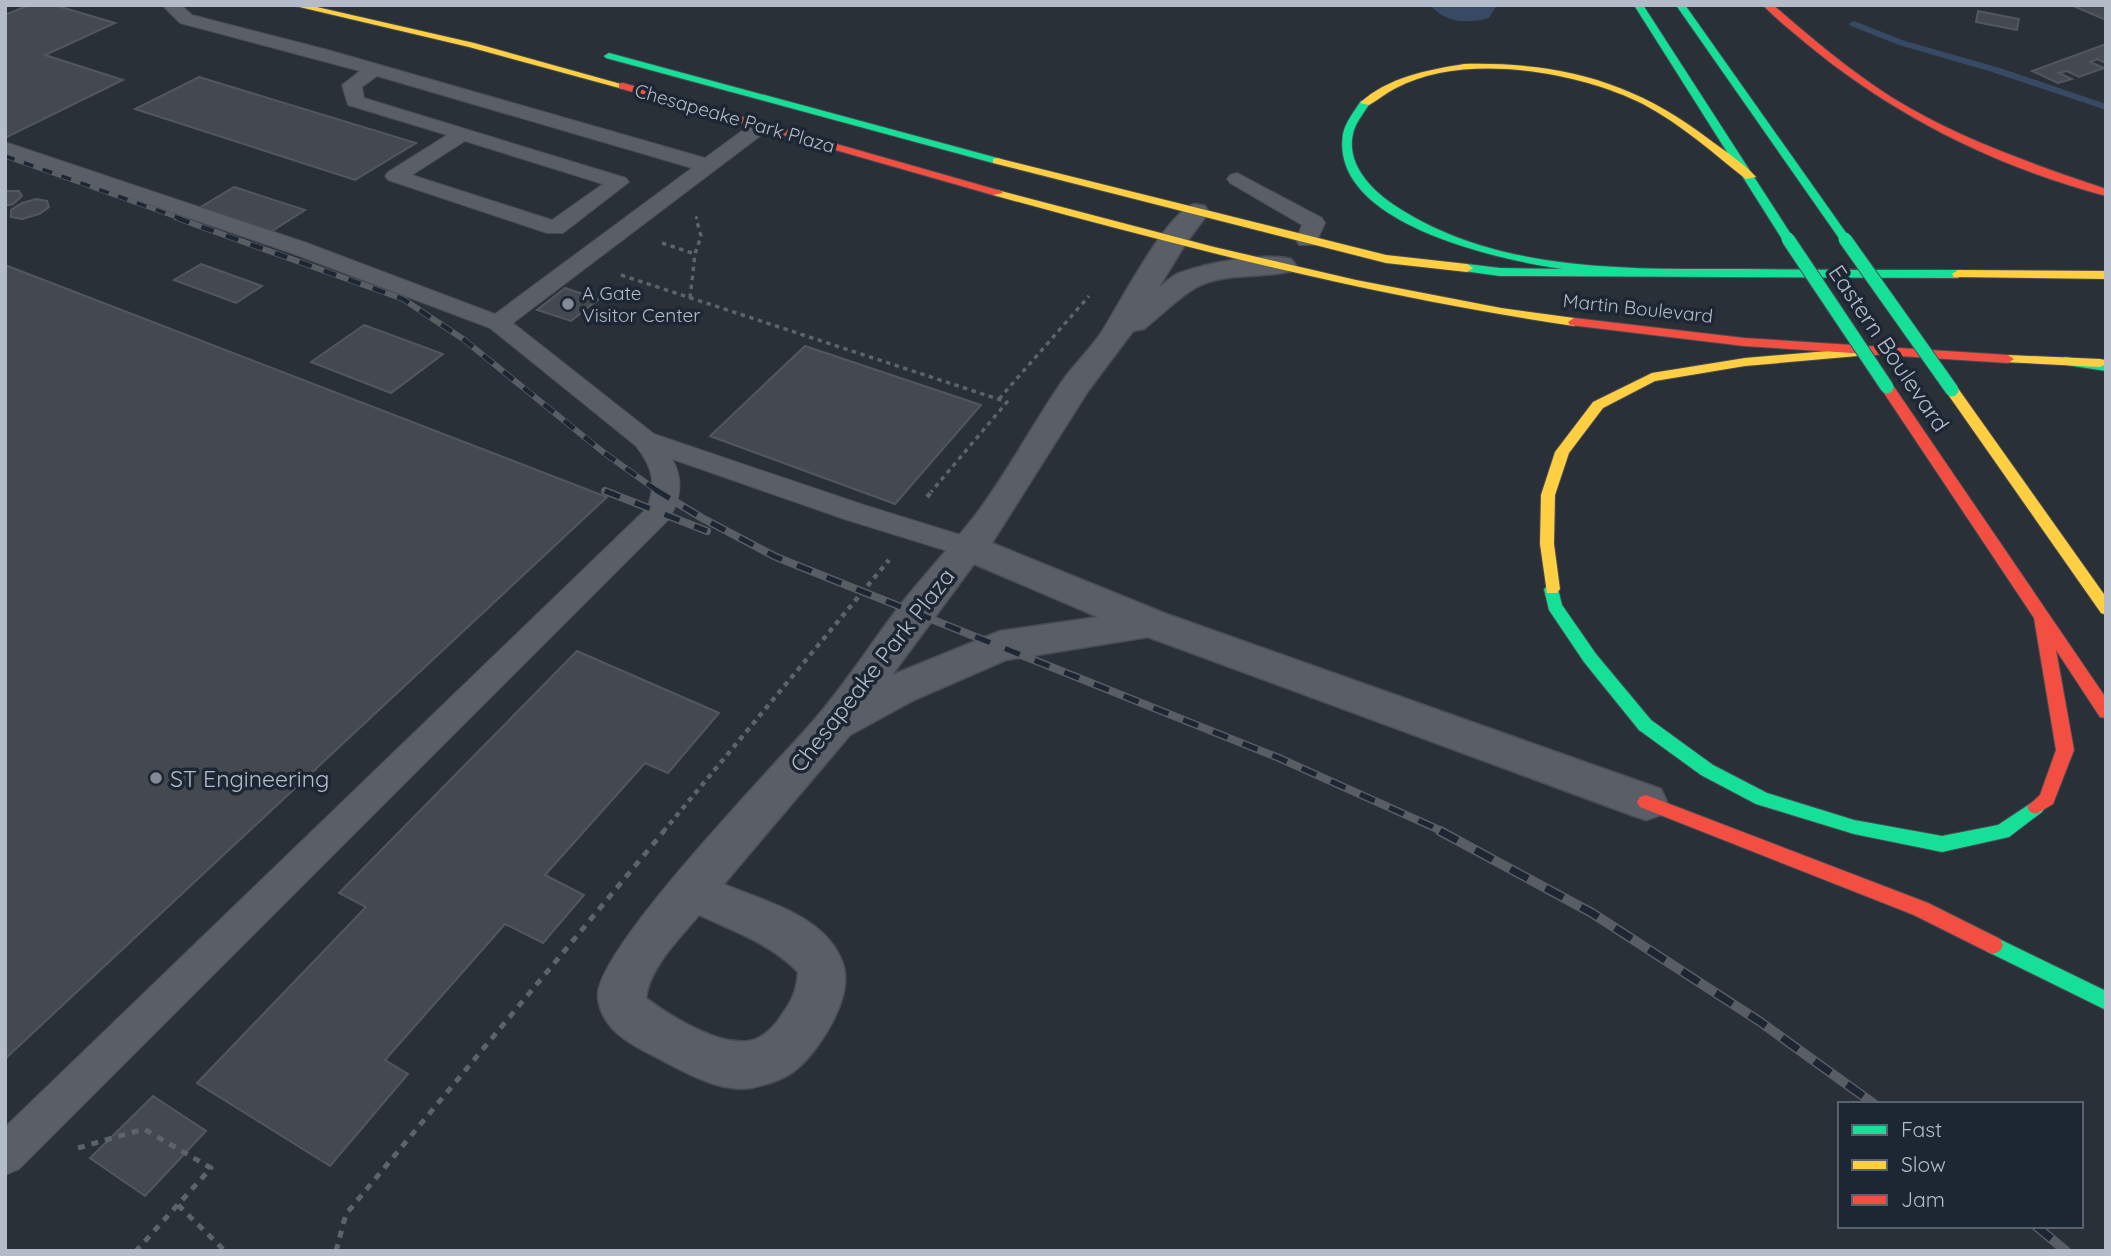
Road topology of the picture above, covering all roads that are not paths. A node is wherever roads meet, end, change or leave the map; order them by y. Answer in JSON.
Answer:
{"nodes":[{"id":1,"x":172,"y":5,"type":"edge"},
{"id":2,"x":295,"y":5,"type":"edge"},
{"id":3,"x":1638,"y":5,"type":"edge"},
{"id":4,"x":1680,"y":5,"type":"edge"},
{"id":5,"x":1767,"y":5,"type":"edge"},
{"id":6,"x":597,"y":53,"type":"dead end"},
{"id":7,"x":373,"y":69,"type":"junction"},
{"id":8,"x":761,"y":126,"type":"junction"},
{"id":9,"x":463,"y":134,"type":"junction"},
{"id":10,"x":5,"y":148,"type":"edge"},
{"id":11,"x":709,"y":166,"type":"junction"},
{"id":12,"x":1750,"y":177,"type":"junction"},
{"id":13,"x":1237,"y":179,"type":"dead end"},
{"id":14,"x":2106,"y":193,"type":"edge"},
{"id":15,"x":1195,"y":212,"type":"junction"},
{"id":16,"x":1173,"y":240,"type":"junction"},
{"id":17,"x":1307,"y":240,"type":"junction"},
{"id":18,"x":1281,"y":265,"type":"junction"},
{"id":19,"x":1644,"y":274,"type":"junction"},
{"id":20,"x":2106,"y":275,"type":"edge"},
{"id":21,"x":498,"y":323,"type":"junction"},
{"id":22,"x":1113,"y":339,"type":"junction"},
{"id":23,"x":1875,"y":351,"type":"junction"},
{"id":24,"x":2106,"y":365,"type":"edge"},
{"id":25,"x":645,"y":440,"type":"junction"},
{"id":26,"x":967,"y":547,"type":"junction"},
{"id":27,"x":2106,"y":609,"type":"edge"},
{"id":28,"x":2041,"y":612,"type":"junction"},
{"id":29,"x":1150,"y":623,"type":"junction"},
{"id":30,"x":2106,"y":712,"type":"edge"},
{"id":31,"x":832,"y":728,"type":"junction"},
{"id":32,"x":1646,"y":802,"type":"joint"},
{"id":33,"x":694,"y":891,"type":"dead end"},
{"id":34,"x":2106,"y":1001,"type":"edge"},
{"id":35,"x":5,"y":1155,"type":"edge"}],
"edges":[{"from":1,"to":7,"type":"lane"},
{"from":2,"to":8,"type":"main road","name":"Chesapeake Park Plaza"},
{"from":3,"to":12,"type":"main road","name":"Eastern Boulevard"},
{"from":4,"to":27,"type":"main road","name":"Eastern Boulevard","bridge":true},
{"from":5,"to":14,"type":"main road"},
{"from":6,"to":15,"type":"main road","name":"Chesapeake Park Plaza"},
{"from":7,"to":9,"type":"lane"},
{"from":7,"to":11,"type":"lane"},
{"from":8,"to":11,"type":"lane"},
{"from":8,"to":16,"type":"main road","name":"Chesapeake Park Plaza"},
{"from":9,"to":9,"type":"lane"},
{"from":10,"to":21,"type":"lane"},
{"from":11,"to":21,"type":"lane"},
{"from":12,"to":19,"type":"main road"},
{"from":12,"to":28,"type":"main road","name":"Eastern Boulevard","bridge":true},
{"from":13,"to":17,"type":"lane"},
{"from":15,"to":16,"type":"street","name":"Chesapeake Park Plaza"},
{"from":15,"to":17,"type":"main road","name":"Martin Boulevard"},
{"from":16,"to":18,"type":"main road","name":"Martin Boulevard"},
{"from":16,"to":22,"type":"street","name":"Chesapeake Park Plaza"},
{"from":17,"to":19,"type":"main road","name":"Martin Boulevard"},
{"from":18,"to":22,"type":"street","name":"Chesapeake Park Plaza"},
{"from":18,"to":23,"type":"main road","name":"Martin Boulevard"},
{"from":19,"to":20,"type":"main road","name":"Martin Boulevard"},
{"from":21,"to":25,"type":"lane"},
{"from":22,"to":26,"type":"street","name":"Chesapeake Park Plaza"},
{"from":23,"to":24,"type":"main road","name":"Martin Boulevard"},
{"from":23,"to":28,"type":"main road"},
{"from":25,"to":26,"type":"lane"},
{"from":25,"to":35,"type":"lane"},
{"from":26,"to":29,"type":"street"},
{"from":26,"to":31,"type":"street","name":"Chesapeake Park Plaza"},
{"from":28,"to":30,"type":"main road","name":"Eastern Boulevard"},
{"from":29,"to":31,"type":"street"},
{"from":29,"to":32,"type":"street"},
{"from":31,"to":33,"type":"street","name":"Chesapeake Park Plaza"},
{"from":32,"to":34,"type":"main road"}]}
